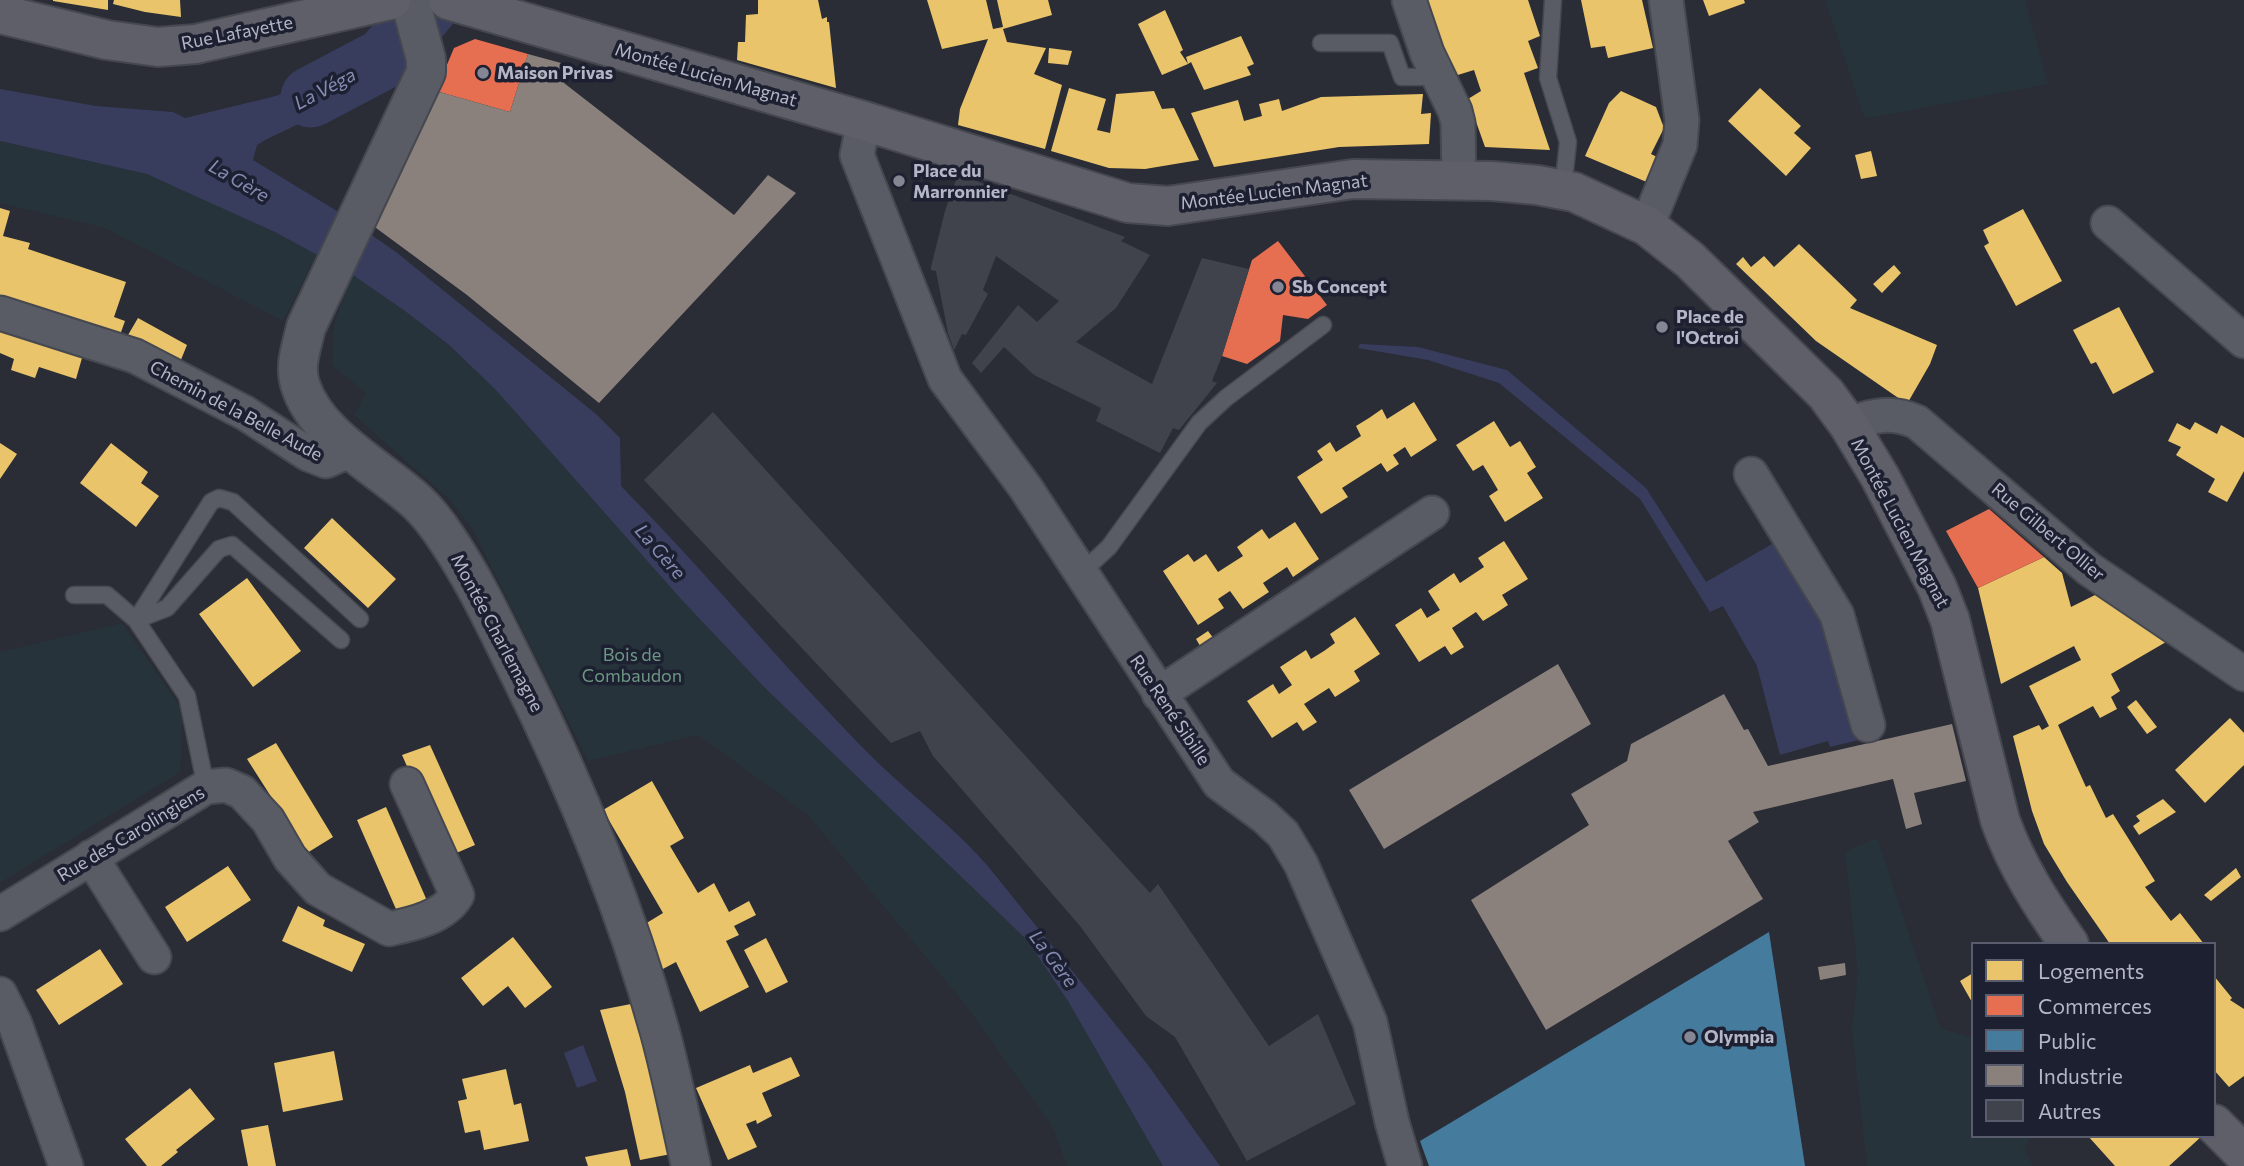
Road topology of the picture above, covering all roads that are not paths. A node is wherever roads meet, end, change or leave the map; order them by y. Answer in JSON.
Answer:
{"nodes":[{"id":1,"x":391,"y":0,"type":"edge"},
{"id":2,"x":410,"y":0,"type":"edge"},
{"id":3,"x":1409,"y":0,"type":"edge"},
{"id":4,"x":1553,"y":0,"type":"edge"},
{"id":5,"x":1666,"y":0,"type":"edge"},
{"id":6,"x":464,"y":2,"type":"edge"},
{"id":7,"x":0,"y":14,"type":"edge"},
{"id":8,"x":1321,"y":43,"type":"dead end"},
{"id":9,"x":1439,"y":77,"type":"junction"},
{"id":10,"x":864,"y":121,"type":"junction"},
{"id":11,"x":1459,"y":181,"type":"junction"},
{"id":12,"x":1563,"y":190,"type":"junction"},
{"id":13,"x":2108,"y":223,"type":"dead end"},
{"id":14,"x":1647,"y":226,"type":"junction"},
{"id":15,"x":0,"y":313,"type":"edge"},
{"id":16,"x":1324,"y":325,"type":"dead end"},
{"id":17,"x":2244,"y":341,"type":"edge"},
{"id":18,"x":1848,"y":424,"type":"junction"},
{"id":19,"x":351,"y":450,"type":"junction"},
{"id":20,"x":1751,"y":474,"type":"dead end"},
{"id":21,"x":1432,"y":513,"type":"dead end"},
{"id":22,"x":1080,"y":574,"type":"junction"},
{"id":23,"x":74,"y":595,"type":"dead end"},
{"id":24,"x":360,"y":619,"type":"dead end"},
{"id":25,"x":136,"y":621,"type":"junction"},
{"id":26,"x":341,"y":640,"type":"dead end"},
{"id":27,"x":2244,"y":674,"type":"edge"},
{"id":28,"x":1159,"y":694,"type":"junction"},
{"id":29,"x":1868,"y":724,"type":"dead end"},
{"id":30,"x":407,"y":784,"type":"dead end"},
{"id":31,"x":206,"y":787,"type":"junction"},
{"id":32,"x":91,"y":857,"type":"junction"},
{"id":33,"x":0,"y":914,"type":"edge"},
{"id":34,"x":2068,"y":942,"type":"edge"},
{"id":35,"x":154,"y":957,"type":"dead end"},
{"id":36,"x":0,"y":994,"type":"edge"},
{"id":37,"x":2216,"y":1126,"type":"edge"},
{"id":38,"x":2244,"y":1154,"type":"edge"},
{"id":39,"x":66,"y":1166,"type":"edge"},
{"id":40,"x":691,"y":1166,"type":"edge"},
{"id":41,"x":1405,"y":1166,"type":"edge"}],
"edges":[{"from":1,"to":7,"type":"main road","name":"Rue Lafayette"},
{"from":2,"to":19,"type":"street","name":"Montée Charlemagne"},
{"from":3,"to":9,"type":"street"},
{"from":4,"to":12,"type":"lane"},
{"from":5,"to":14,"type":"street"},
{"from":6,"to":10,"type":"main road","name":"Montée Lucien Magnat"},
{"from":8,"to":9,"type":"lane"},
{"from":9,"to":11,"type":"street"},
{"from":10,"to":11,"type":"main road","name":"Montée Lucien Magnat"},
{"from":10,"to":22,"type":"street","name":"Rue René Sibille"},
{"from":11,"to":12,"type":"main road","name":"Montée Lucien Magnat"},
{"from":12,"to":14,"type":"main road","name":"Montée Lucien Magnat"},
{"from":13,"to":17,"type":"street"},
{"from":14,"to":18,"type":"main road","name":"Montée Lucien Magnat"},
{"from":15,"to":19,"type":"street","name":"Chemin de la Belle Aude"},
{"from":16,"to":22,"type":"lane"},
{"from":18,"to":27,"type":"street","name":"Rue Gilbert Ollier"},
{"from":18,"to":34,"type":"main road","name":"Montée Lucien Magnat"},
{"from":19,"to":40,"type":"street","name":"Montée Charlemagne"},
{"from":20,"to":29,"type":"street"},
{"from":21,"to":28,"type":"street"},
{"from":22,"to":28,"type":"street","name":"Rue René Sibille"},
{"from":23,"to":25,"type":"lane"},
{"from":24,"to":25,"type":"lane"},
{"from":25,"to":26,"type":"lane"},
{"from":25,"to":31,"type":"lane"},
{"from":28,"to":41,"type":"street","name":"Rue René Sibille"},
{"from":30,"to":31,"type":"street","name":"Rue des Carolingiens"},
{"from":31,"to":32,"type":"street","name":"Rue des Carolingiens"},
{"from":32,"to":33,"type":"street","name":"Rue des Carolingiens"},
{"from":32,"to":35,"type":"street"},
{"from":36,"to":39,"type":"street"},
{"from":37,"to":38,"type":"main road"}]}
